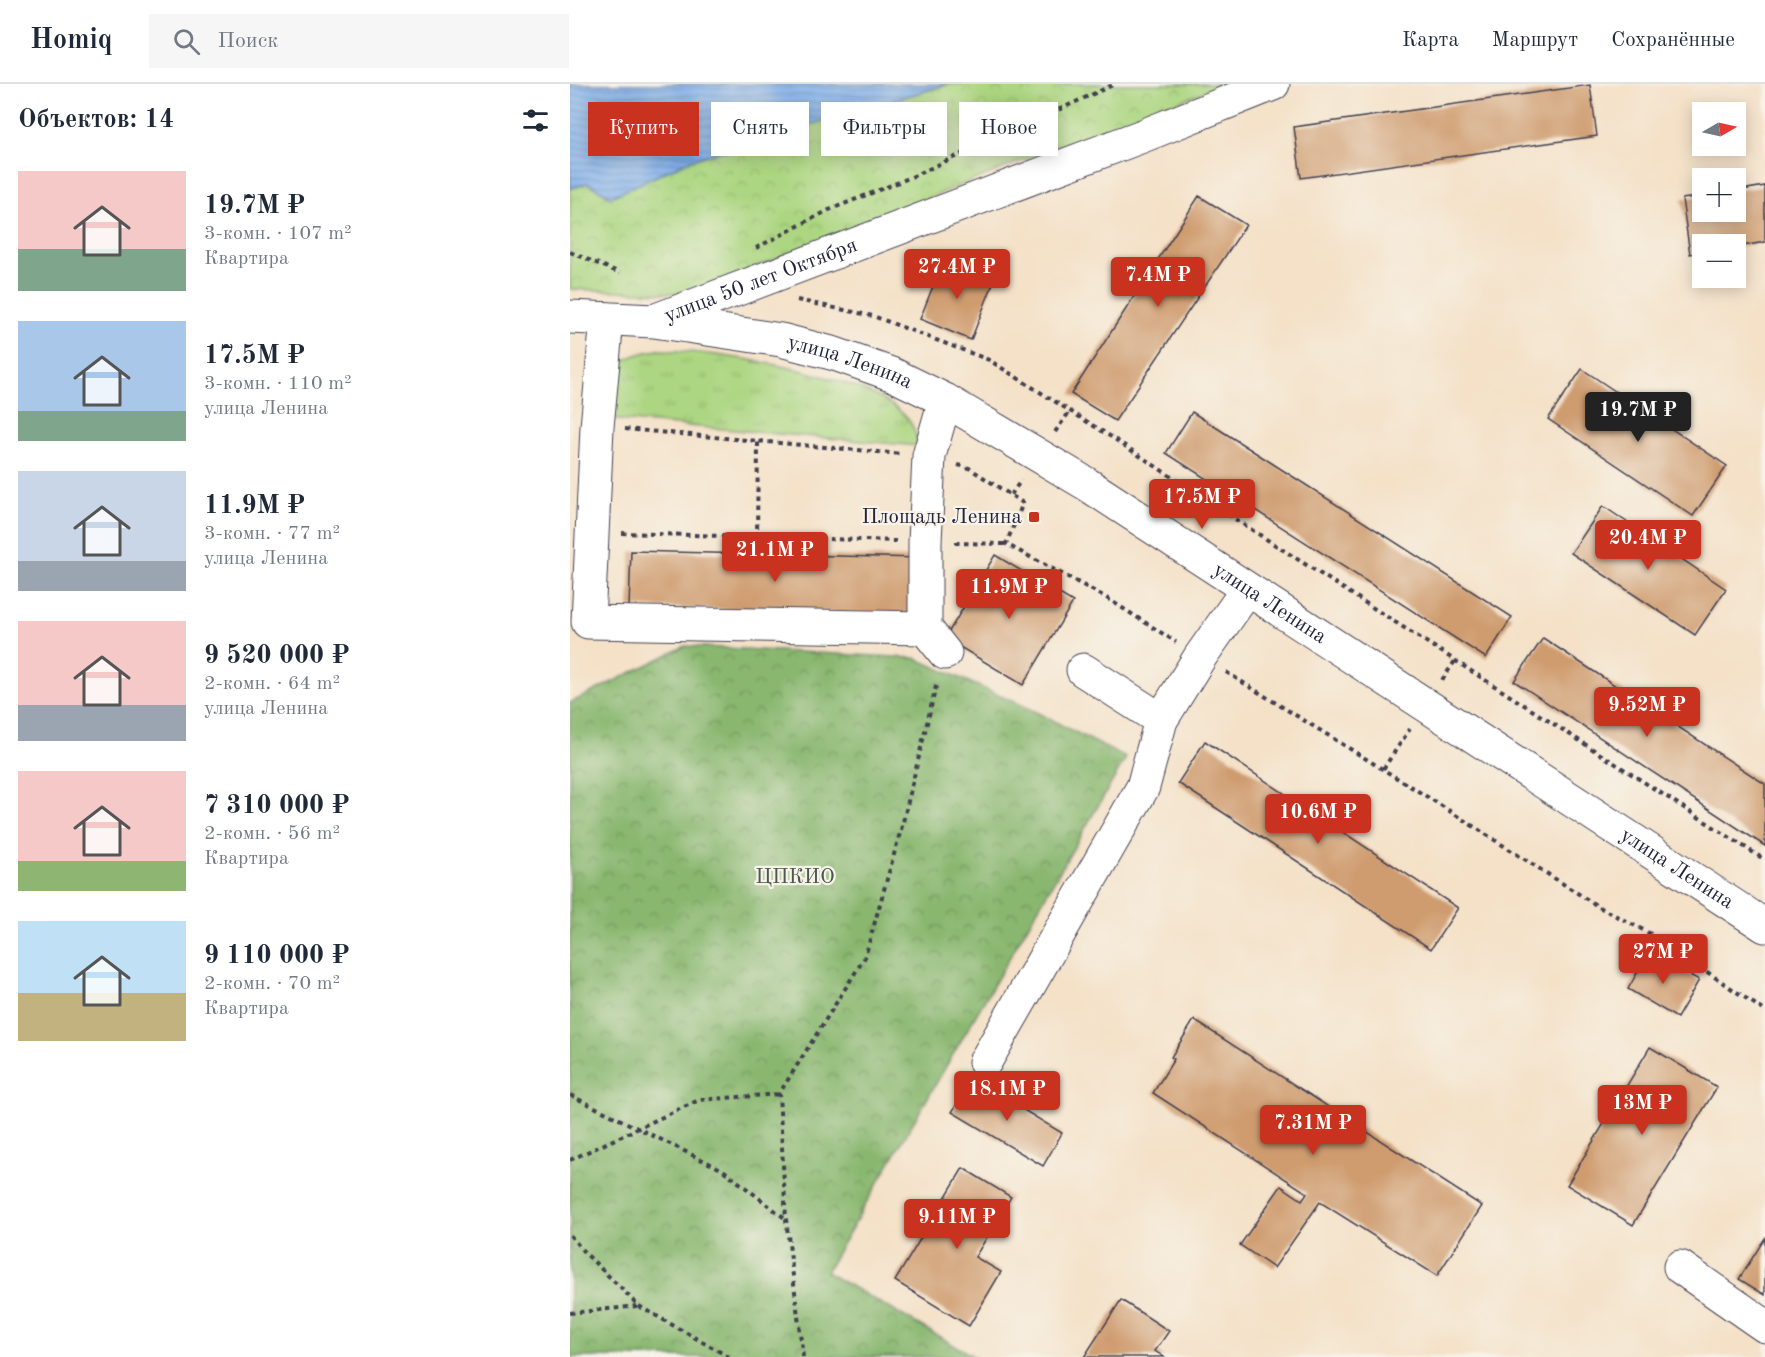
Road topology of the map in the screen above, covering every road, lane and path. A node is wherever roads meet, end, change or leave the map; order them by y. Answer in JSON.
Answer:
{"nodes":[{"id":1,"x":1115,"y":84,"type":"edge"},
{"id":2,"x":1273,"y":84,"type":"edge"},
{"id":3,"x":750,"y":251,"type":"dead end"},
{"id":4,"x":570,"y":252,"type":"edge"},
{"id":5,"x":620,"y":273,"type":"dead end"},
{"id":6,"x":795,"y":300,"type":"dead end"},
{"id":7,"x":570,"y":317,"type":"edge"},
{"id":8,"x":607,"y":319,"type":"junction"},
{"id":9,"x":654,"y":321,"type":"junction"},
{"id":10,"x":945,"y":400,"type":"junction"},
{"id":11,"x":758,"y":442,"type":"dead end"},
{"id":12,"x":592,"y":532,"type":"junction"},
{"id":13,"x":757,"y":537,"type":"junction"},
{"id":14,"x":925,"y":542,"type":"junction"},
{"id":15,"x":1006,"y":544,"type":"dead end"},
{"id":16,"x":1247,"y":590,"type":"junction"},
{"id":17,"x":935,"y":640,"type":"junction"},
{"id":18,"x":1083,"y":670,"type":"dead end"},
{"id":19,"x":1161,"y":720,"type":"junction"},
{"id":20,"x":1765,"y":860,"type":"edge"},
{"id":21,"x":1765,"y":926,"type":"edge"},
{"id":22,"x":985,"y":1062,"type":"dead end"},
{"id":23,"x":780,"y":1094,"type":"junction"},
{"id":24,"x":570,"y":1095,"type":"edge"},
{"id":25,"x":638,"y":1128,"type":"junction"},
{"id":26,"x":570,"y":1160,"type":"edge"},
{"id":27,"x":786,"y":1219,"type":"junction"},
{"id":28,"x":570,"y":1235,"type":"edge"},
{"id":29,"x":1680,"y":1267,"type":"dead end"},
{"id":30,"x":639,"y":1306,"type":"junction"},
{"id":31,"x":570,"y":1313,"type":"edge"},
{"id":32,"x":1765,"y":1326,"type":"edge"},
{"id":33,"x":729,"y":1357,"type":"edge"},
{"id":34,"x":803,"y":1357,"type":"edge"}],
"edges":[{"from":1,"to":3,"type":"path"},
{"from":2,"to":9,"type":"street","name":"улица 50 лет Октября"},
{"from":4,"to":5,"type":"path"},
{"from":6,"to":20,"type":"path"},
{"from":7,"to":8,"type":"street","name":"улица Ленина"},
{"from":8,"to":9,"type":"street","name":"улица Ленина"},
{"from":8,"to":12,"type":"street"},
{"from":9,"to":10,"type":"street","name":"улица Ленина"},
{"from":10,"to":14,"type":"street"},
{"from":10,"to":16,"type":"street","name":"улица Ленина"},
{"from":11,"to":13,"type":"path"},
{"from":12,"to":13,"type":"path"},
{"from":12,"to":17,"type":"street"},
{"from":13,"to":14,"type":"path"},
{"from":14,"to":15,"type":"path"},
{"from":14,"to":17,"type":"street"},
{"from":16,"to":19,"type":"street"},
{"from":16,"to":21,"type":"street","name":"улица Ленина"},
{"from":17,"to":23,"type":"path"},
{"from":18,"to":19,"type":"street"},
{"from":19,"to":22,"type":"street"},
{"from":23,"to":25,"type":"path"},
{"from":23,"to":27,"type":"path"},
{"from":24,"to":25,"type":"path"},
{"from":25,"to":26,"type":"path"},
{"from":25,"to":27,"type":"path"},
{"from":27,"to":34,"type":"path"},
{"from":28,"to":30,"type":"path"},
{"from":29,"to":32,"type":"street"},
{"from":30,"to":31,"type":"path"},
{"from":30,"to":33,"type":"path"}]}
